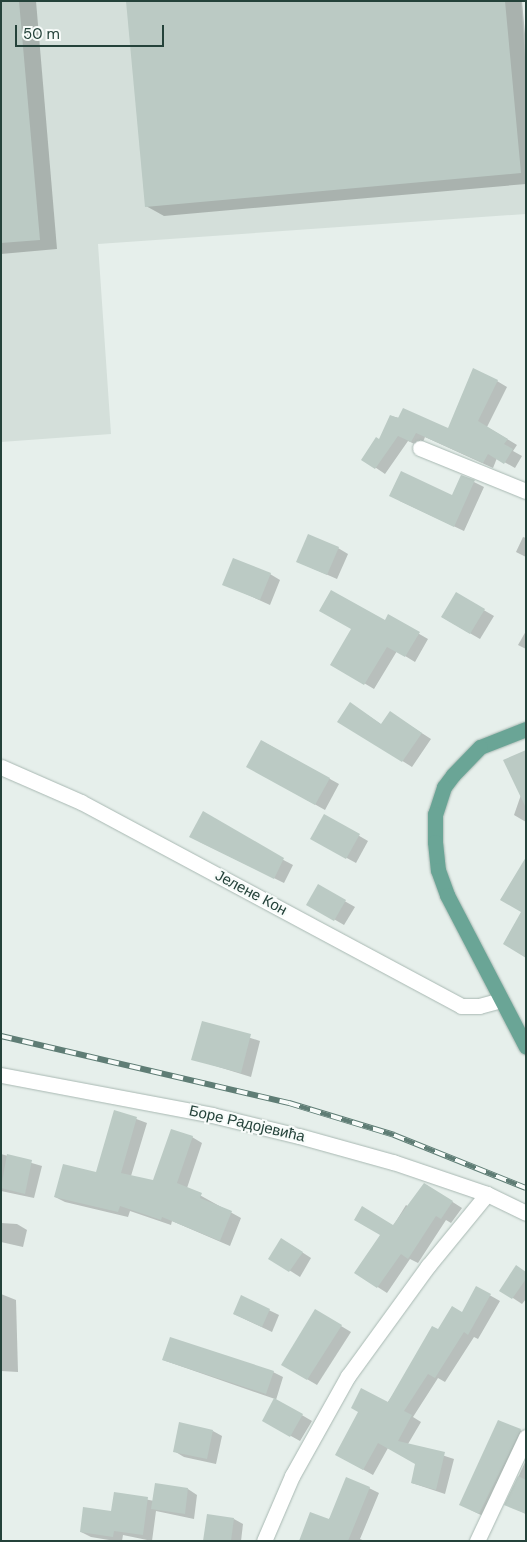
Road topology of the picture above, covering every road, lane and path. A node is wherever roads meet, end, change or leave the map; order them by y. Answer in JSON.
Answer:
{"nodes":[{"id":1,"x":420,"y":448,"type":"dead end"},
{"id":2,"x":526,"y":491,"type":"edge"},
{"id":3,"x":526,"y":729,"type":"edge"},
{"id":4,"x":1,"y":767,"type":"edge"},
{"id":5,"x":501,"y":1000,"type":"junction"},
{"id":6,"x":526,"y":1047,"type":"edge"},
{"id":7,"x":1,"y":1075,"type":"edge"},
{"id":8,"x":488,"y":1194,"type":"junction"},
{"id":9,"x":526,"y":1213,"type":"edge"},
{"id":10,"x":526,"y":1437,"type":"edge"},
{"id":11,"x":264,"y":1541,"type":"edge"},
{"id":12,"x":477,"y":1541,"type":"edge"}],
"edges":[{"from":1,"to":2,"type":"street"},
{"from":3,"to":5,"type":"main road"},
{"from":4,"to":5,"type":"street","name":"Јелене Кон"},
{"from":5,"to":6,"type":"main road"},
{"from":7,"to":8,"type":"street","name":"Боре Радојевића"},
{"from":8,"to":9,"type":"street","name":"Боре Радојевића"},
{"from":8,"to":11,"type":"street"},
{"from":10,"to":12,"type":"street"}]}
